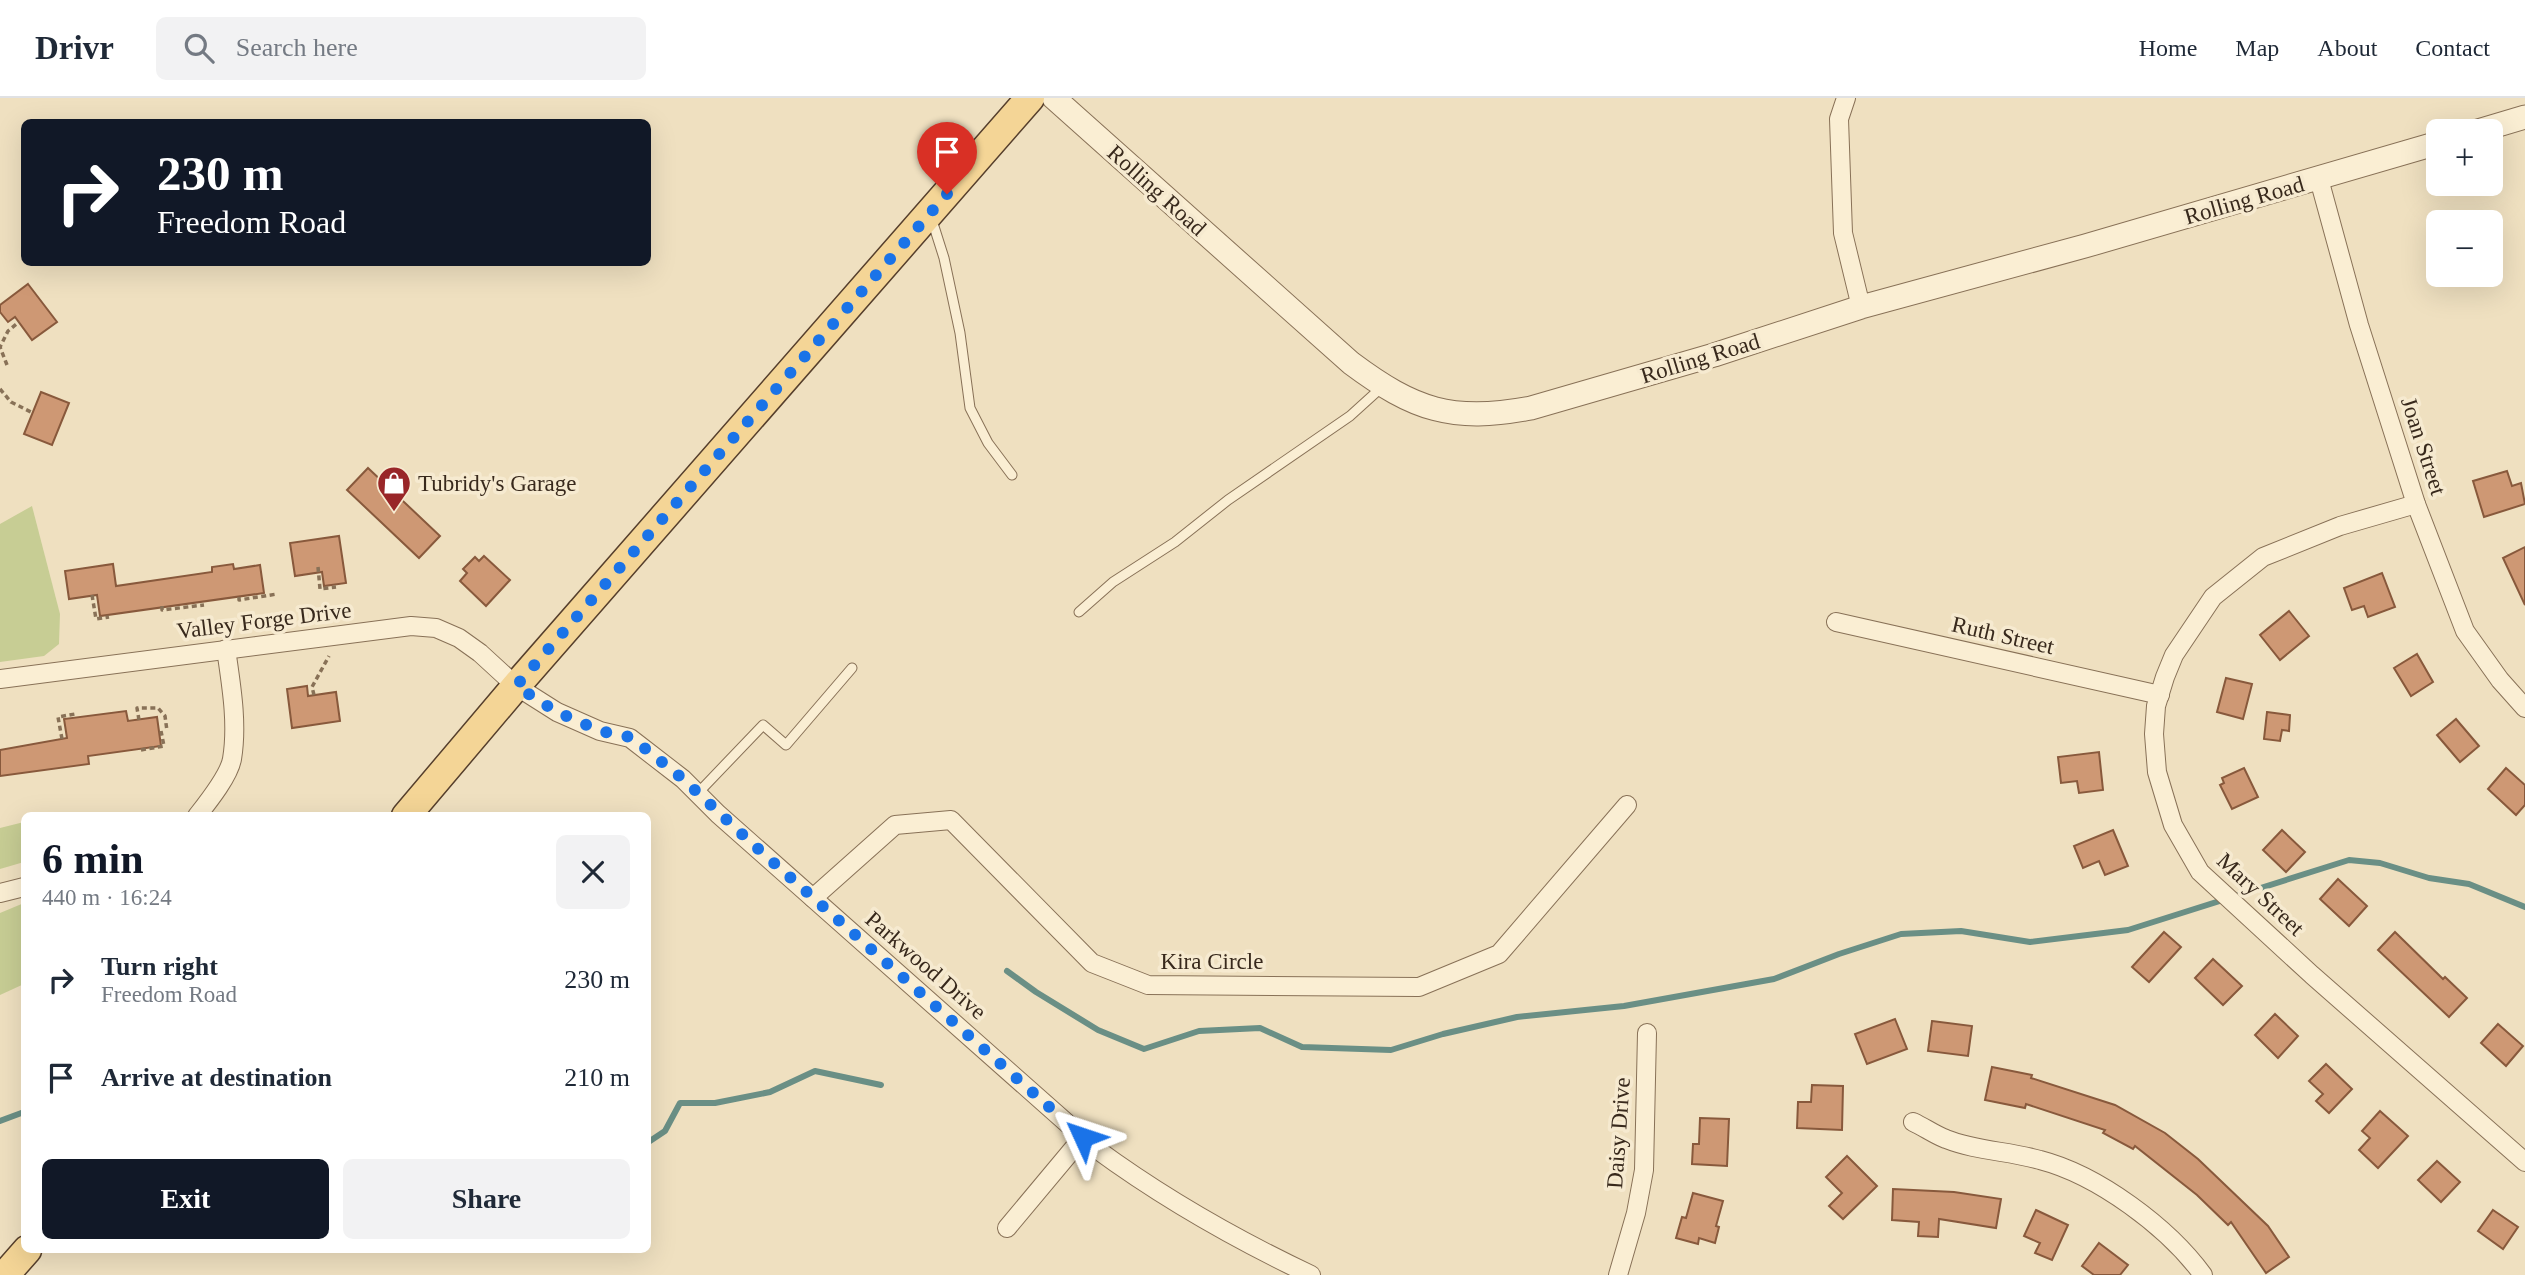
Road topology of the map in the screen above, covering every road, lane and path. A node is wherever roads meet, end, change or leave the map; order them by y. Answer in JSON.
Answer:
{"nodes":[{"id":1,"x":1030,"y":98,"type":"edge"},
{"id":2,"x":1054,"y":98,"type":"edge"},
{"id":3,"x":1846,"y":98,"type":"edge"},
{"id":4,"x":2525,"y":117,"type":"edge"},
{"id":5,"x":2503,"y":124,"type":"edge"},
{"id":6,"x":2426,"y":148,"type":"edge"},
{"id":7,"x":2319,"y":179,"type":"junction"},
{"id":8,"x":930,"y":213,"type":"junction"},
{"id":9,"x":1861,"y":307,"type":"junction"},
{"id":10,"x":19,"y":322,"type":"dead end"},
{"id":11,"x":7,"y":365,"type":"dead end"},
{"id":12,"x":1383,"y":386,"type":"junction"},
{"id":13,"x":0,"y":389,"type":"edge"},
{"id":14,"x":33,"y":412,"type":"dead end"},
{"id":15,"x":1012,"y":475,"type":"dead end"},
{"id":16,"x":2416,"y":504,"type":"junction"},
{"id":17,"x":318,"y":566,"type":"dead end"},
{"id":18,"x":336,"y":587,"type":"dead end"},
{"id":19,"x":277,"y":594,"type":"dead end"},
{"id":20,"x":93,"y":596,"type":"dead end"},
{"id":21,"x":239,"y":597,"type":"dead end"},
{"id":22,"x":204,"y":605,"type":"dead end"},
{"id":23,"x":162,"y":607,"type":"dead end"},
{"id":24,"x":1079,"y":612,"type":"dead end"},
{"id":25,"x":109,"y":617,"type":"dead end"},
{"id":26,"x":1836,"y":622,"type":"dead end"},
{"id":27,"x":226,"y":649,"type":"junction"},
{"id":28,"x":340,"y":655,"type":"dead end"},
{"id":29,"x":852,"y":668,"type":"dead end"},
{"id":30,"x":0,"y":679,"type":"edge"},
{"id":31,"x":516,"y":686,"type":"junction"},
{"id":32,"x":314,"y":695,"type":"dead end"},
{"id":33,"x":2160,"y":695,"type":"junction"},
{"id":34,"x":2525,"y":708,"type":"edge"},
{"id":35,"x":75,"y":714,"type":"dead end"},
{"id":36,"x":139,"y":720,"type":"dead end"},
{"id":37,"x":62,"y":739,"type":"dead end"},
{"id":38,"x":141,"y":750,"type":"dead end"},
{"id":39,"x":698,"y":793,"type":"junction"},
{"id":40,"x":1627,"y":805,"type":"dead end"},
{"id":41,"x":200,"y":812,"type":"edge"},
{"id":42,"x":409,"y":812,"type":"edge"},
{"id":43,"x":21,"y":888,"type":"edge"},
{"id":44,"x":0,"y":893,"type":"edge"},
{"id":45,"x":813,"y":898,"type":"junction"},
{"id":46,"x":1647,"y":1033,"type":"dead end"},
{"id":47,"x":1913,"y":1122,"type":"dead end"},
{"id":48,"x":1083,"y":1137,"type":"junction"},
{"id":49,"x":2525,"y":1162,"type":"edge"},
{"id":50,"x":1007,"y":1228,"type":"dead end"},
{"id":51,"x":24,"y":1253,"type":"edge"},
{"id":52,"x":5,"y":1275,"type":"edge"},
{"id":53,"x":1311,"y":1275,"type":"edge"},
{"id":54,"x":1618,"y":1275,"type":"edge"},
{"id":55,"x":2203,"y":1275,"type":"edge"}],
"edges":[{"from":1,"to":8,"type":"main road"},
{"from":2,"to":12,"type":"street","name":"Rolling Road"},
{"from":3,"to":9,"type":"street"},
{"from":4,"to":5,"type":"street"},
{"from":6,"to":7,"type":"street","name":"Rolling Road"},
{"from":7,"to":9,"type":"street","name":"Rolling Road"},
{"from":7,"to":16,"type":"street","name":"Joan Street"},
{"from":8,"to":15,"type":"lane"},
{"from":8,"to":31,"type":"main road"},
{"from":9,"to":12,"type":"street","name":"Rolling Road"},
{"from":10,"to":11,"type":"path"},
{"from":12,"to":24,"type":"lane"},
{"from":13,"to":14,"type":"path"},
{"from":16,"to":33,"type":"street","name":"Mary Street"},
{"from":16,"to":34,"type":"street","name":"Joan Street"},
{"from":17,"to":18,"type":"path"},
{"from":19,"to":21,"type":"path"},
{"from":20,"to":25,"type":"path"},
{"from":22,"to":23,"type":"path"},
{"from":26,"to":33,"type":"street","name":"Ruth Street"},
{"from":27,"to":30,"type":"street","name":"Valley Forge Drive"},
{"from":27,"to":31,"type":"street","name":"Valley Forge Drive"},
{"from":27,"to":41,"type":"street"},
{"from":28,"to":32,"type":"path"},
{"from":29,"to":39,"type":"lane"},
{"from":31,"to":39,"type":"street","name":"Parkwood Drive"},
{"from":31,"to":42,"type":"main road"},
{"from":33,"to":49,"type":"street","name":"Mary Street"},
{"from":35,"to":37,"type":"path"},
{"from":36,"to":38,"type":"path"},
{"from":39,"to":45,"type":"street","name":"Parkwood Drive"},
{"from":40,"to":45,"type":"street","name":"Kira Circle"},
{"from":43,"to":44,"type":"street"},
{"from":45,"to":48,"type":"street","name":"Parkwood Drive"},
{"from":46,"to":54,"type":"street","name":"Daisy Drive"},
{"from":47,"to":55,"type":"street"},
{"from":48,"to":50,"type":"street"},
{"from":48,"to":53,"type":"street","name":"Parkwood Drive"},
{"from":51,"to":52,"type":"main road"}]}
